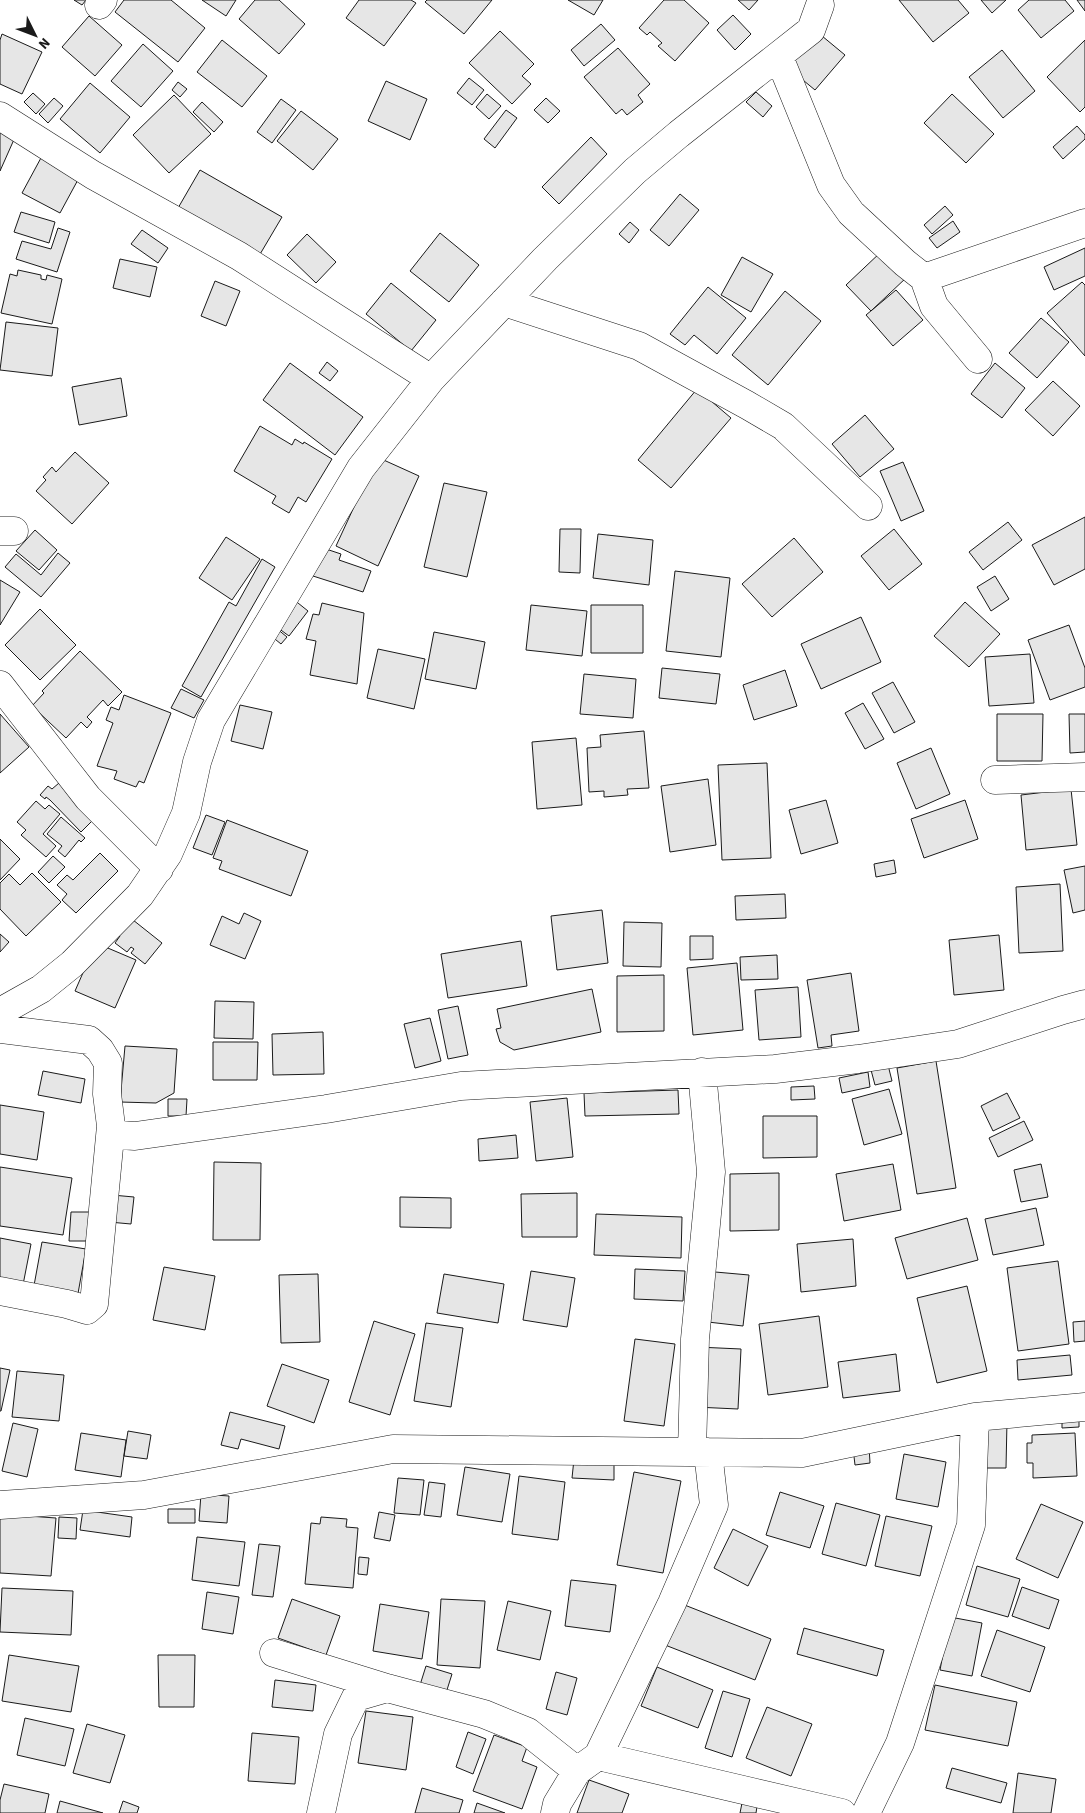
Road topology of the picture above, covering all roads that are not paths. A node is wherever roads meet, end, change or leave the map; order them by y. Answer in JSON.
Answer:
{"nodes":[{"id":1,"x":820,"y":2,"type":"edge"},
{"id":2,"x":779,"y":56,"type":"junction"},
{"id":3,"x":0,"y":116,"type":"edge"},
{"id":4,"x":1085,"y":223,"type":"edge"},
{"id":5,"x":924,"y":278,"type":"junction"},
{"id":6,"x":504,"y":302,"type":"junction"},
{"id":7,"x":978,"y":359,"type":"dead end"},
{"id":8,"x":431,"y":379,"type":"junction"},
{"id":9,"x":868,"y":506,"type":"dead end"},
{"id":10,"x":0,"y":685,"type":"edge"},
{"id":11,"x":1085,"y":777,"type":"edge"},
{"id":12,"x":995,"y":780,"type":"dead end"},
{"id":13,"x":159,"y":868,"type":"junction"},
{"id":14,"x":1085,"y":1004,"type":"edge"},
{"id":15,"x":0,"y":1012,"type":"edge"},
{"id":16,"x":0,"y":1030,"type":"edge"},
{"id":17,"x":702,"y":1072,"type":"junction"},
{"id":18,"x":111,"y":1126,"type":"junction"},
{"id":19,"x":0,"y":1291,"type":"edge"},
{"id":20,"x":1085,"y":1407,"type":"edge"},
{"id":21,"x":975,"y":1416,"type":"junction"},
{"id":22,"x":700,"y":1452,"type":"junction"},
{"id":23,"x":0,"y":1506,"type":"edge"},
{"id":24,"x":274,"y":1653,"type":"dead end"},
{"id":25,"x":387,"y":1688,"type":"junction"},
{"id":26,"x":588,"y":1764,"type":"junction"},
{"id":27,"x":321,"y":1813,"type":"edge"},
{"id":28,"x":555,"y":1813,"type":"edge"},
{"id":29,"x":842,"y":1813,"type":"edge"},
{"id":30,"x":866,"y":1813,"type":"edge"}],
"edges":[{"from":1,"to":2,"type":"street"},
{"from":2,"to":5,"type":"street"},
{"from":2,"to":6,"type":"street"},
{"from":3,"to":8,"type":"street"},
{"from":4,"to":5,"type":"street"},
{"from":5,"to":7,"type":"street"},
{"from":6,"to":8,"type":"street"},
{"from":6,"to":9,"type":"street"},
{"from":8,"to":13,"type":"street"},
{"from":10,"to":13,"type":"street"},
{"from":11,"to":12,"type":"street"},
{"from":13,"to":15,"type":"street"},
{"from":14,"to":17,"type":"street"},
{"from":16,"to":18,"type":"street"},
{"from":17,"to":18,"type":"street"},
{"from":17,"to":22,"type":"street"},
{"from":18,"to":19,"type":"street"},
{"from":20,"to":21,"type":"street"},
{"from":21,"to":22,"type":"street"},
{"from":21,"to":30,"type":"street"},
{"from":22,"to":23,"type":"street"},
{"from":22,"to":26,"type":"street"},
{"from":24,"to":25,"type":"street"},
{"from":25,"to":26,"type":"street"},
{"from":25,"to":27,"type":"street"},
{"from":26,"to":28,"type":"street"},
{"from":26,"to":29,"type":"street"}]}
